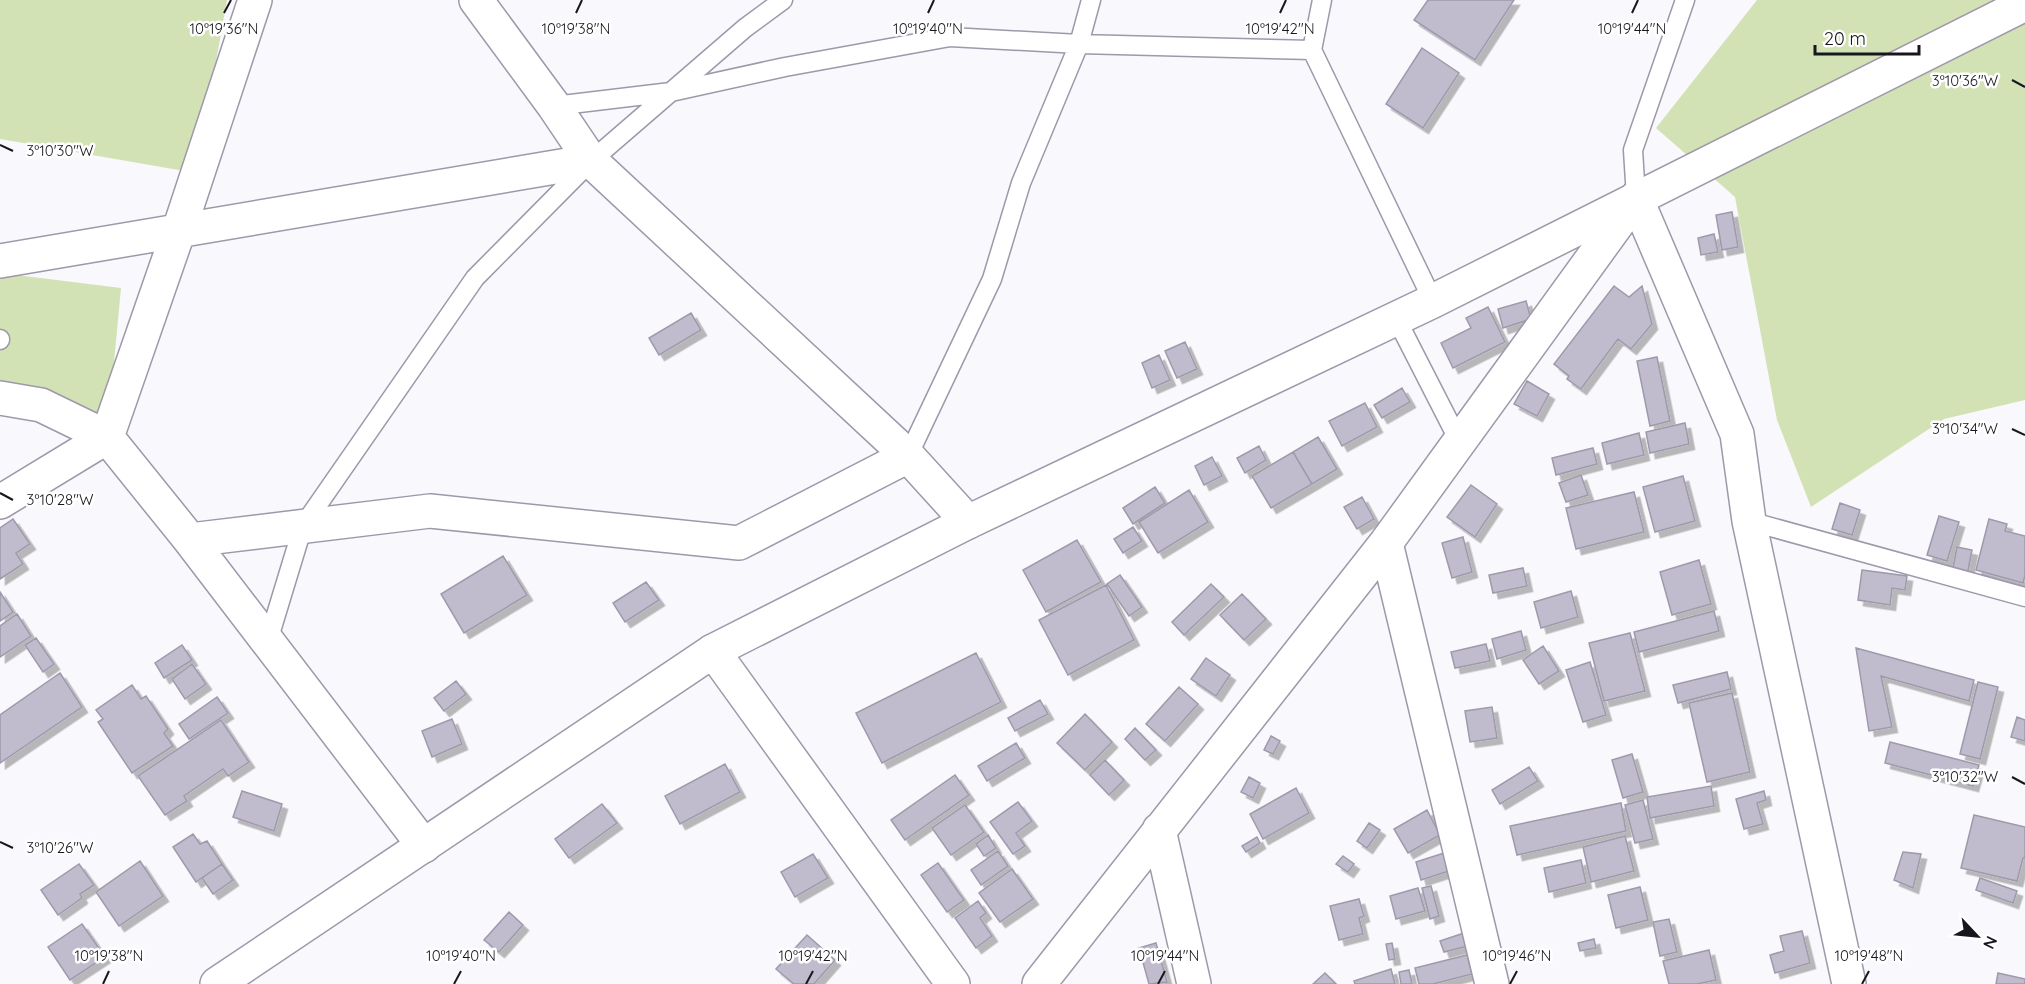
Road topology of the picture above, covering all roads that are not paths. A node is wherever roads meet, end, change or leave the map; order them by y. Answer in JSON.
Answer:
{"nodes":[{"id":1,"x":255,"y":0,"type":"edge"},
{"id":2,"x":476,"y":0,"type":"edge"},
{"id":3,"x":783,"y":0,"type":"edge"},
{"id":4,"x":1091,"y":0,"type":"edge"},
{"id":5,"x":1322,"y":0,"type":"edge"},
{"id":6,"x":1685,"y":0,"type":"edge"},
{"id":7,"x":2025,"y":4,"type":"edge"},
{"id":8,"x":1079,"y":44,"type":"junction"},
{"id":9,"x":1312,"y":50,"type":"junction"},
{"id":10,"x":671,"y":92,"type":"junction"},
{"id":11,"x":554,"y":106,"type":"junction"},
{"id":12,"x":591,"y":161,"type":"junction"},
{"id":13,"x":1636,"y":198,"type":"junction"},
{"id":14,"x":179,"y":230,"type":"junction"},
{"id":15,"x":0,"y":261,"type":"edge"},
{"id":16,"x":1433,"y":301,"type":"junction"},
{"id":17,"x":1396,"y":318,"type":"junction"},
{"id":18,"x":0,"y":398,"type":"edge"},
{"id":19,"x":107,"y":437,"type":"junction"},
{"id":20,"x":1460,"y":443,"type":"junction"},
{"id":21,"x":909,"y":456,"type":"junction"},
{"id":22,"x":0,"y":502,"type":"edge"},
{"id":23,"x":1749,"y":521,"type":"junction"},
{"id":24,"x":968,"y":522,"type":"junction"},
{"id":25,"x":303,"y":526,"type":"junction"},
{"id":26,"x":190,"y":540,"type":"junction"},
{"id":27,"x":1386,"y":543,"type":"junction"},
{"id":28,"x":2025,"y":597,"type":"edge"},
{"id":29,"x":268,"y":641,"type":"junction"},
{"id":30,"x":713,"y":651,"type":"junction"},
{"id":31,"x":1159,"y":830,"type":"junction"},
{"id":32,"x":424,"y":846,"type":"junction"},
{"id":33,"x":218,"y":984,"type":"edge"},
{"id":34,"x":953,"y":984,"type":"edge"},
{"id":35,"x":1040,"y":984,"type":"edge"},
{"id":36,"x":1194,"y":984,"type":"edge"},
{"id":37,"x":1492,"y":984,"type":"edge"},
{"id":38,"x":1849,"y":984,"type":"edge"}],
"edges":[{"from":1,"to":14,"type":"street"},
{"from":2,"to":11,"type":"street"},
{"from":3,"to":10,"type":"lane"},
{"from":4,"to":8,"type":"lane"},
{"from":5,"to":9,"type":"lane"},
{"from":6,"to":13,"type":"lane"},
{"from":7,"to":13,"type":"street"},
{"from":8,"to":9,"type":"lane"},
{"from":8,"to":10,"type":"lane"},
{"from":8,"to":21,"type":"lane"},
{"from":9,"to":16,"type":"lane"},
{"from":10,"to":11,"type":"lane"},
{"from":10,"to":12,"type":"lane"},
{"from":11,"to":12,"type":"street"},
{"from":12,"to":14,"type":"street"},
{"from":12,"to":21,"type":"street"},
{"from":12,"to":25,"type":"lane"},
{"from":13,"to":16,"type":"street"},
{"from":13,"to":20,"type":"street"},
{"from":13,"to":23,"type":"street"},
{"from":14,"to":15,"type":"street"},
{"from":14,"to":19,"type":"street"},
{"from":16,"to":17,"type":"street"},
{"from":17,"to":20,"type":"lane"},
{"from":17,"to":24,"type":"street"},
{"from":18,"to":19,"type":"street"},
{"from":19,"to":22,"type":"street"},
{"from":19,"to":26,"type":"street"},
{"from":20,"to":27,"type":"street"},
{"from":21,"to":24,"type":"street"},
{"from":21,"to":25,"type":"street"},
{"from":23,"to":28,"type":"lane"},
{"from":23,"to":38,"type":"street"},
{"from":24,"to":30,"type":"street"},
{"from":25,"to":26,"type":"street"},
{"from":25,"to":29,"type":"lane"},
{"from":26,"to":29,"type":"street"},
{"from":27,"to":31,"type":"street"},
{"from":27,"to":37,"type":"street"},
{"from":29,"to":32,"type":"street"},
{"from":30,"to":32,"type":"street"},
{"from":30,"to":34,"type":"street"},
{"from":31,"to":35,"type":"street"},
{"from":31,"to":36,"type":"street"},
{"from":32,"to":33,"type":"street"}]}
